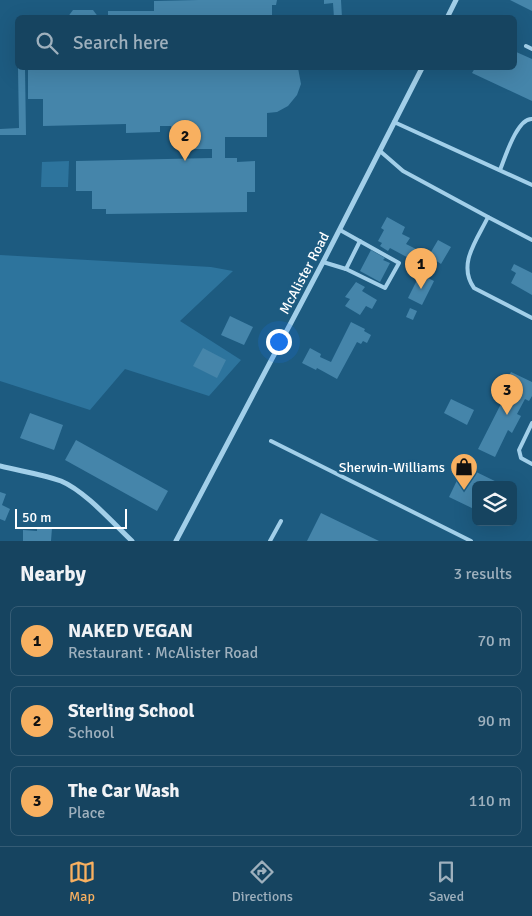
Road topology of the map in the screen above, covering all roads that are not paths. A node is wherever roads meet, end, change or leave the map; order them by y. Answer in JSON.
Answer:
{"nodes":[{"id":1,"x":456,"y":0,"type":"edge"},
{"id":2,"x":448,"y":15,"type":"edge"},
{"id":3,"x":526,"y":46,"type":"dead end"},
{"id":4,"x":532,"y":49,"type":"edge"},
{"id":5,"x":421,"y":70,"type":"edge"},
{"id":6,"x":532,"y":119,"type":"edge"},
{"id":7,"x":394,"y":122,"type":"junction"},
{"id":8,"x":380,"y":151,"type":"junction"},
{"id":9,"x":500,"y":170,"type":"junction"},
{"id":10,"x":532,"y":185,"type":"edge"},
{"id":11,"x":488,"y":217,"type":"junction"},
{"id":12,"x":340,"y":230,"type":"junction"},
{"id":13,"x":532,"y":240,"type":"edge"},
{"id":14,"x":360,"y":241,"type":"junction"},
{"id":15,"x":323,"y":262,"type":"junction"},
{"id":16,"x":346,"y":269,"type":"junction"},
{"id":17,"x":532,"y":318,"type":"edge"},
{"id":18,"x":532,"y":423,"type":"edge"},
{"id":19,"x":271,"y":441,"type":"dead end"},
{"id":20,"x":532,"y":464,"type":"edge"},
{"id":21,"x":0,"y":466,"type":"edge"},
{"id":22,"x":281,"y":521,"type":"dead end"},
{"id":23,"x":132,"y":541,"type":"edge"},
{"id":24,"x":176,"y":541,"type":"edge"},
{"id":25,"x":270,"y":541,"type":"edge"},
{"id":26,"x":471,"y":541,"type":"edge"}],
"edges":[{"from":1,"to":2,"type":"street"},
{"from":3,"to":4,"type":"lane"},
{"from":5,"to":7,"type":"street","name":"McAlister Road"},
{"from":6,"to":9,"type":"lane"},
{"from":7,"to":8,"type":"street","name":"McAlister Road"},
{"from":7,"to":9,"type":"lane"},
{"from":8,"to":11,"type":"lane"},
{"from":8,"to":12,"type":"street","name":"McAlister Road"},
{"from":9,"to":10,"type":"lane"},
{"from":11,"to":13,"type":"lane"},
{"from":11,"to":17,"type":"lane"},
{"from":12,"to":14,"type":"lane"},
{"from":12,"to":15,"type":"street","name":"McAlister Road"},
{"from":14,"to":16,"type":"lane"},
{"from":14,"to":16,"type":"lane"},
{"from":15,"to":16,"type":"lane"},
{"from":15,"to":24,"type":"street","name":"McAlister Road"},
{"from":18,"to":20,"type":"lane"},
{"from":19,"to":26,"type":"lane"},
{"from":21,"to":23,"type":"street"},
{"from":22,"to":25,"type":"lane"}]}
